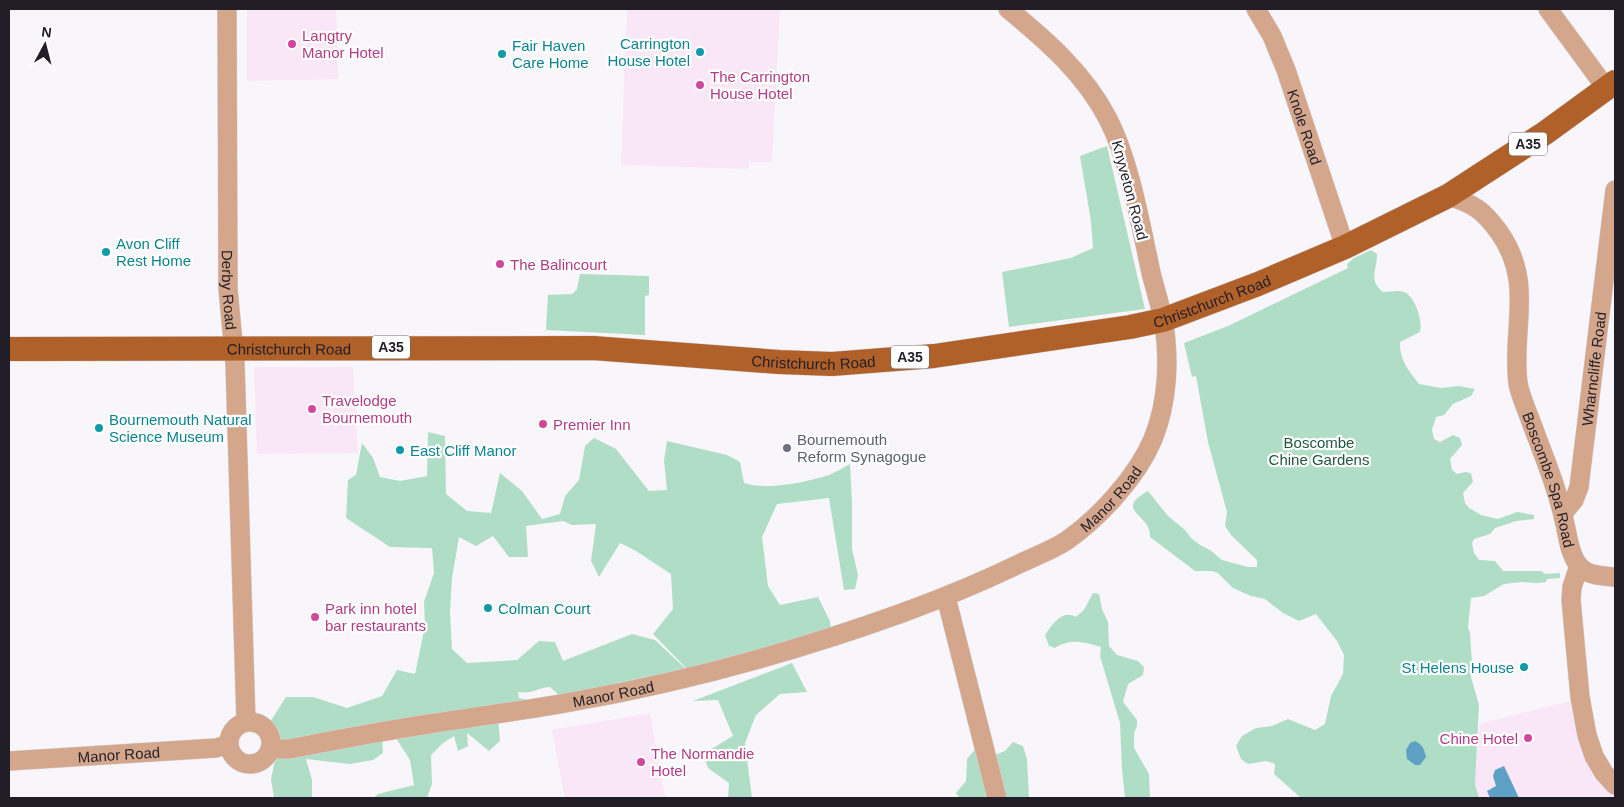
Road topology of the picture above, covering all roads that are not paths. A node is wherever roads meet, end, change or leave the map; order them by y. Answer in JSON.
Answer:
{"nodes":[{"id":1,"x":227,"y":9,"type":"edge"},
{"id":2,"x":1008,"y":9,"type":"edge"},
{"id":3,"x":1256,"y":9,"type":"edge"},
{"id":4,"x":1548,"y":9,"type":"edge"},
{"id":5,"x":1611,"y":85,"type":"edge"},
{"id":6,"x":1615,"y":190,"type":"edge"},
{"id":7,"x":1448,"y":196,"type":"junction"},
{"id":8,"x":1345,"y":247,"type":"junction"},
{"id":9,"x":1163,"y":320,"type":"junction"},
{"id":10,"x":9,"y":349,"type":"edge"},
{"id":11,"x":234,"y":349,"type":"junction"},
{"id":12,"x":1563,"y":513,"type":"junction"},
{"id":13,"x":1579,"y":566,"type":"junction"},
{"id":14,"x":1615,"y":577,"type":"edge"},
{"id":15,"x":946,"y":597,"type":"junction"},
{"id":16,"x":246,"y":722,"type":"junction"},
{"id":17,"x":229,"y":744,"type":"junction"},
{"id":18,"x":270,"y":749,"type":"junction"},
{"id":19,"x":9,"y":761,"type":"edge"},
{"id":20,"x":1615,"y":785,"type":"edge"},
{"id":21,"x":997,"y":798,"type":"edge"}],
"edges":[{"from":1,"to":11,"type":"street","name":"Derby Road"},
{"from":2,"to":9,"type":"street","name":"Knyveton Road"},
{"from":3,"to":8,"type":"street","name":"Knole Road"},
{"from":4,"to":5,"type":"street"},
{"from":5,"to":7,"type":"main road","name":"Christchurch Road","number":"A35"},
{"from":6,"to":12,"type":"street","name":"Wharncliffe Road"},
{"from":7,"to":8,"type":"main road","name":"Christchurch Road","number":"A35"},
{"from":7,"to":12,"type":"street","name":"Boscombe Spa Road"},
{"from":8,"to":9,"type":"main road","name":"Christchurch Road","number":"A35"},
{"from":9,"to":11,"type":"main road","name":"Christchurch Road","number":"A35"},
{"from":9,"to":15,"type":"street","name":"Manor Road"},
{"from":10,"to":11,"type":"main road","name":"Christchurch Road","number":"A35"},
{"from":11,"to":16,"type":"street","name":"Derby Road"},
{"from":12,"to":13,"type":"street","name":"Boscombe Spa Road"},
{"from":13,"to":14,"type":"street"},
{"from":13,"to":20,"type":"street","name":"Boscombe Spa Road"},
{"from":15,"to":18,"type":"street","name":"Manor Road"},
{"from":15,"to":21,"type":"street"},
{"from":16,"to":17,"type":"street"},
{"from":16,"to":18,"type":"street"},
{"from":17,"to":18,"type":"street"},
{"from":17,"to":19,"type":"street","name":"Manor Road"}]}
